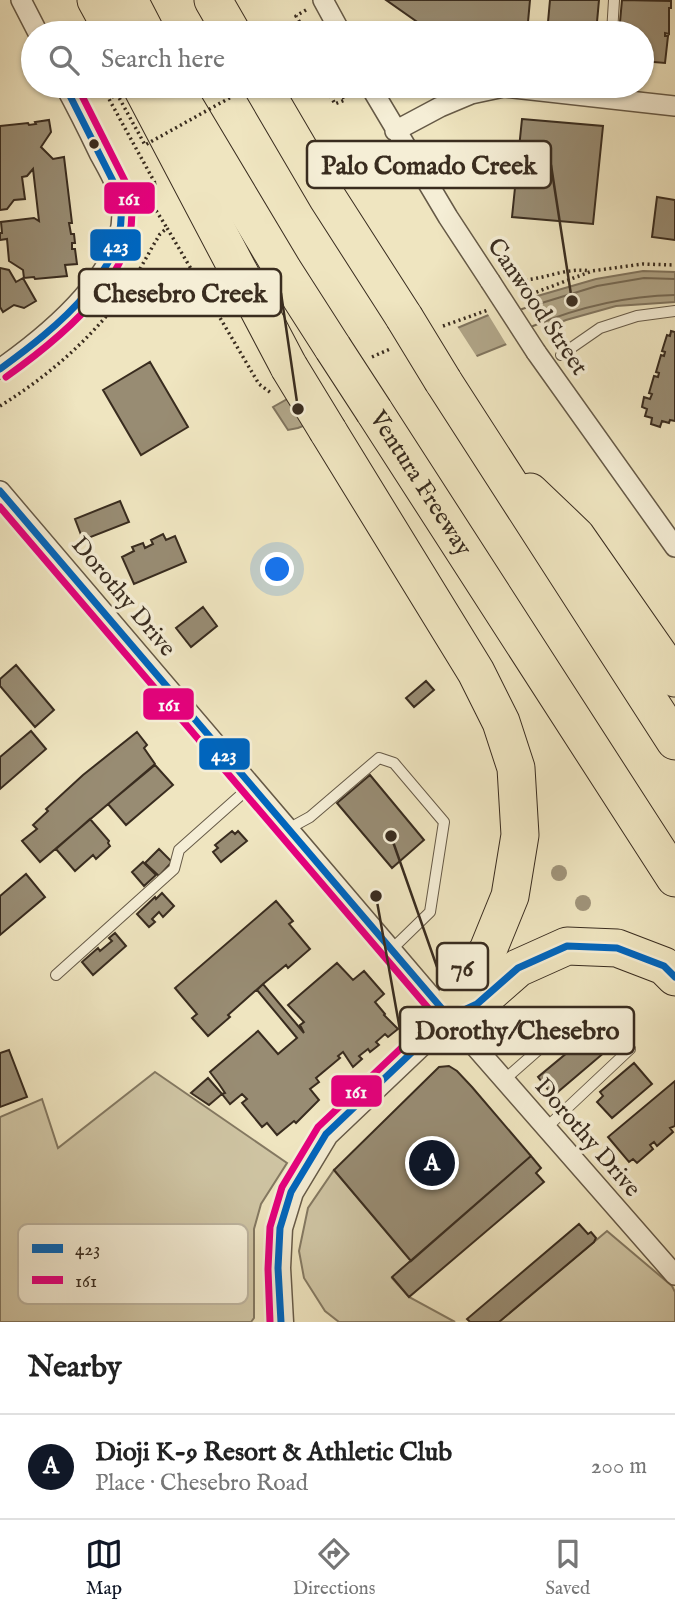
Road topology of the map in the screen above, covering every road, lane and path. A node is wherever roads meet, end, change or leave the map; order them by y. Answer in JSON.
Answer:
{"nodes":[{"id":1,"x":21,"y":0,"type":"edge"},
{"id":2,"x":96,"y":0,"type":"edge"},
{"id":3,"x":129,"y":0,"type":"edge"},
{"id":4,"x":213,"y":0,"type":"edge"},
{"id":5,"x":614,"y":0,"type":"edge"},
{"id":6,"x":314,"y":5,"type":"edge"},
{"id":7,"x":32,"y":21,"type":"edge"},
{"id":8,"x":107,"y":21,"type":"edge"},
{"id":9,"x":140,"y":21,"type":"edge"},
{"id":10,"x":225,"y":21,"type":"edge"},
{"id":11,"x":299,"y":21,"type":"edge"},
{"id":12,"x":329,"y":21,"type":"edge"},
{"id":13,"x":613,"y":21,"type":"edge"},
{"id":14,"x":71,"y":98,"type":"edge"},
{"id":15,"x":111,"y":98,"type":"edge"},
{"id":16,"x":119,"y":98,"type":"edge"},
{"id":17,"x":147,"y":98,"type":"edge"},
{"id":18,"x":180,"y":98,"type":"edge"},
{"id":19,"x":229,"y":98,"type":"edge"},
{"id":20,"x":269,"y":98,"type":"edge"},
{"id":21,"x":332,"y":98,"type":"edge"},
{"id":22,"x":344,"y":98,"type":"edge"},
{"id":23,"x":377,"y":98,"type":"edge"},
{"id":24,"x":461,"y":98,"type":"edge"},
{"id":25,"x":637,"y":98,"type":"edge"},
{"id":26,"x":675,"y":106,"type":"edge"},
{"id":27,"x":395,"y":131,"type":"junction"},
{"id":28,"x":167,"y":228,"type":"junction"},
{"id":29,"x":502,"y":264,"type":"dead end"},
{"id":30,"x":675,"y":265,"type":"edge"},
{"id":31,"x":592,"y":271,"type":"junction"},
{"id":32,"x":525,"y":296,"type":"dead end"},
{"id":33,"x":675,"y":312,"type":"edge"},
{"id":34,"x":561,"y":355,"type":"dead end"},
{"id":35,"x":0,"y":369,"type":"edge"},
{"id":36,"x":285,"y":381,"type":"junction"},
{"id":37,"x":0,"y":406,"type":"edge"},
{"id":38,"x":487,"y":451,"type":"junction"},
{"id":39,"x":0,"y":491,"type":"edge"},
{"id":40,"x":675,"y":547,"type":"edge"},
{"id":41,"x":675,"y":678,"type":"edge"},
{"id":42,"x":675,"y":741,"type":"edge"},
{"id":43,"x":251,"y":786,"type":"junction"},
{"id":44,"x":288,"y":829,"type":"junction"},
{"id":45,"x":675,"y":878,"type":"edge"},
{"id":46,"x":391,"y":950,"type":"junction"},
{"id":47,"x":56,"y":975,"type":"dead end"},
{"id":48,"x":675,"y":977,"type":"edge"},
{"id":49,"x":449,"y":1017,"type":"junction"},
{"id":50,"x":504,"y":1080,"type":"junction"},
{"id":51,"x":546,"y":1128,"type":"junction"},
{"id":52,"x":675,"y":1275,"type":"edge"},
{"id":53,"x":281,"y":1322,"type":"edge"}],
"edges":[{"from":1,"to":7,"type":"street"},
{"from":2,"to":8,"type":"highway"},
{"from":3,"to":9,"type":"highway"},
{"from":4,"to":10,"type":"highway"},
{"from":5,"to":13,"type":"lane"},
{"from":6,"to":11,"type":"path"},
{"from":6,"to":12,"type":"street"},
{"from":14,"to":35,"type":"street"},
{"from":15,"to":28,"type":"path","bridge":true},
{"from":16,"to":19,"type":"path","bridge":true},
{"from":17,"to":36,"type":"highway"},
{"from":18,"to":45,"type":"highway","name":"Ventura Freeway","bridge":true},
{"from":20,"to":38,"type":"highway","bridge":true},
{"from":21,"to":22,"type":"path"},
{"from":23,"to":27,"type":"street","name":"Canwood Street"},
{"from":24,"to":27,"type":"street"},
{"from":25,"to":26,"type":"street"},
{"from":27,"to":40,"type":"street","name":"Canwood Street","bridge":true},
{"from":28,"to":36,"type":"path"},
{"from":28,"to":37,"type":"path"},
{"from":29,"to":31,"type":"path"},
{"from":30,"to":31,"type":"path"},
{"from":31,"to":32,"type":"path"},
{"from":33,"to":34,"type":"lane"},
{"from":36,"to":49,"type":"highway","bridge":true},
{"from":38,"to":41,"type":"highway"},
{"from":38,"to":42,"type":"highway"},
{"from":39,"to":43,"type":"street","name":"Dorothy Drive"},
{"from":43,"to":44,"type":"street","name":"Dorothy Drive"},
{"from":43,"to":47,"type":"lane"},
{"from":44,"to":46,"type":"street","name":"Dorothy Drive"},
{"from":44,"to":46,"type":"lane"},
{"from":46,"to":49,"type":"street","name":"Dorothy Drive"},
{"from":48,"to":49,"type":"highway"},
{"from":49,"to":50,"type":"street","name":"Dorothy Drive"},
{"from":49,"to":53,"type":"street"},
{"from":50,"to":51,"type":"street","name":"Dorothy Drive"},
{"from":50,"to":51,"type":"lane"},
{"from":51,"to":52,"type":"street","name":"Dorothy Drive"}]}
